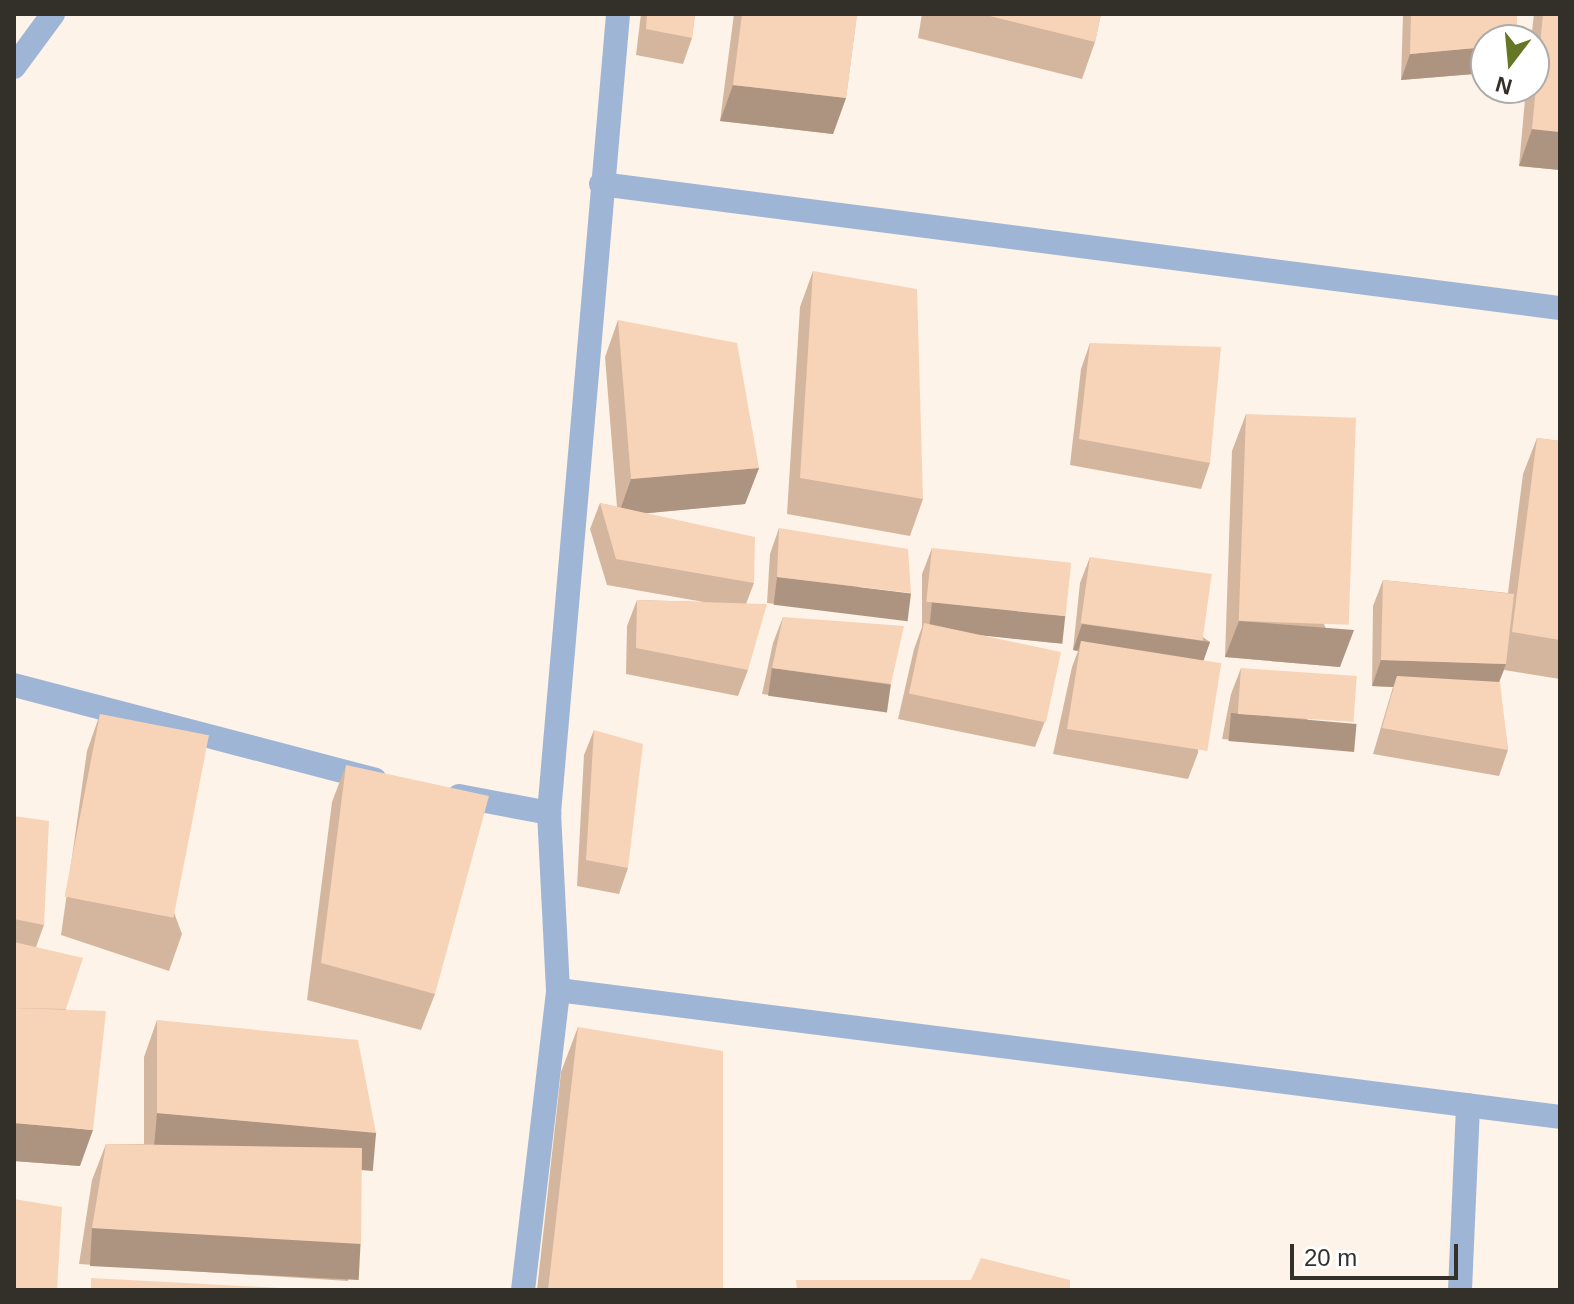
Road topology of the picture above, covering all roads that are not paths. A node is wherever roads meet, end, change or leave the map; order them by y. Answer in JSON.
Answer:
{"nodes":[{"id":1,"x":53,"y":14,"type":"edge"},
{"id":2,"x":618,"y":14,"type":"edge"},
{"id":3,"x":14,"y":67,"type":"edge"},
{"id":4,"x":601,"y":184,"type":"junction"},
{"id":5,"x":1560,"y":308,"type":"edge"},
{"id":6,"x":14,"y":685,"type":"edge"},
{"id":7,"x":394,"y":783,"type":"edge"},
{"id":8,"x":440,"y":792,"type":"edge"},
{"id":9,"x":549,"y":813,"type":"junction"},
{"id":10,"x":558,"y":990,"type":"junction"},
{"id":11,"x":1468,"y":1105,"type":"junction"},
{"id":12,"x":1560,"y":1117,"type":"edge"},
{"id":13,"x":523,"y":1290,"type":"edge"},
{"id":14,"x":1460,"y":1290,"type":"edge"}],
"edges":[{"from":1,"to":3,"type":"street"},
{"from":2,"to":4,"type":"street"},
{"from":4,"to":5,"type":"street"},
{"from":4,"to":9,"type":"street"},
{"from":6,"to":7,"type":"street"},
{"from":8,"to":9,"type":"street"},
{"from":9,"to":10,"type":"street"},
{"from":10,"to":11,"type":"street"},
{"from":10,"to":13,"type":"street"},
{"from":11,"to":12,"type":"street"},
{"from":11,"to":14,"type":"street"}]}
